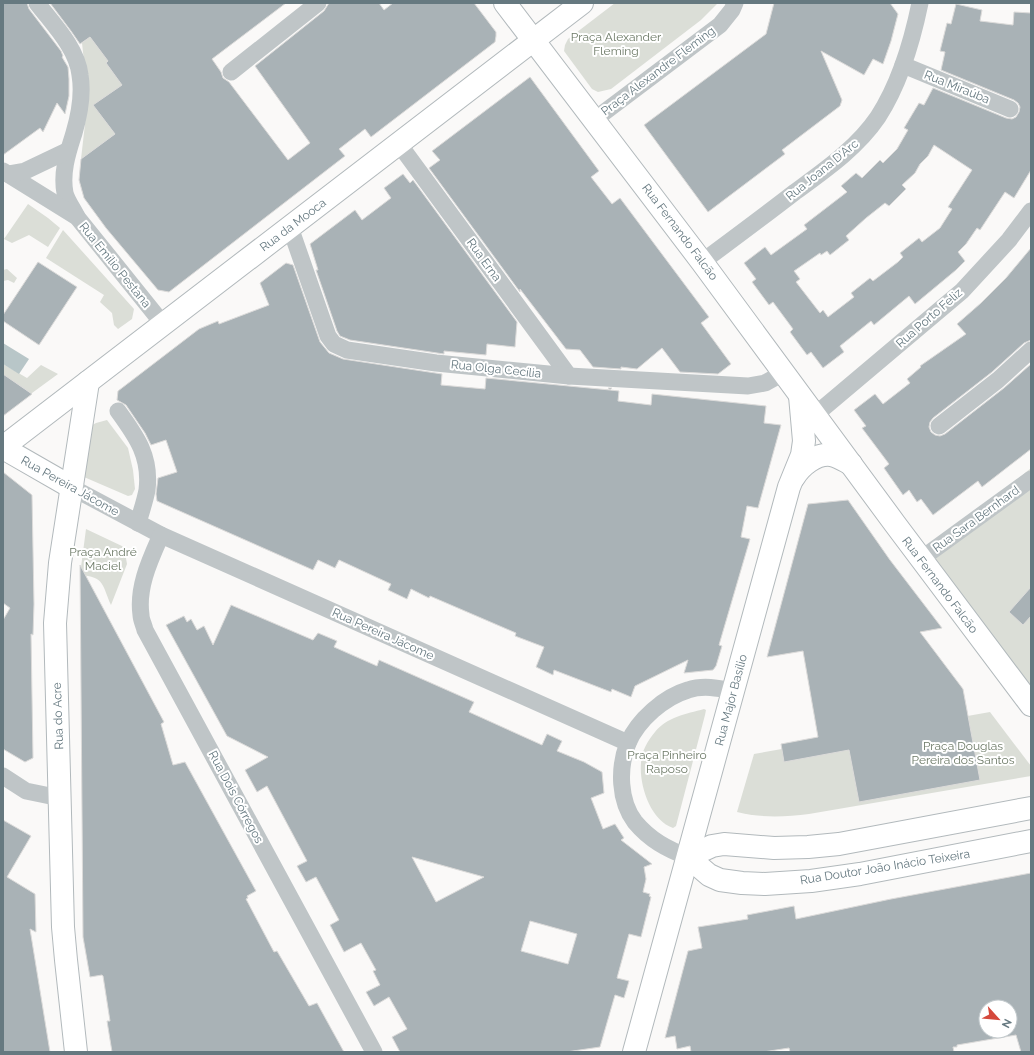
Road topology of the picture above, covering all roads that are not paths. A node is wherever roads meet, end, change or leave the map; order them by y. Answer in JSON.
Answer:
{"nodes":[{"id":1,"x":37,"y":3,"type":"edge"},
{"id":2,"x":318,"y":3,"type":"edge"},
{"id":3,"x":505,"y":3,"type":"edge"},
{"id":4,"x":582,"y":3,"type":"edge"},
{"id":5,"x":735,"y":3,"type":"edge"},
{"id":6,"x":920,"y":3,"type":"edge"},
{"id":7,"x":534,"y":40,"type":"junction"},
{"id":8,"x":903,"y":65,"type":"junction"},
{"id":9,"x":231,"y":72,"type":"dead end"},
{"id":10,"x":1010,"y":109,"type":"dead end"},
{"id":11,"x":594,"y":120,"type":"junction"},
{"id":12,"x":399,"y":144,"type":"junction"},
{"id":13,"x":67,"y":151,"type":"junction"},
{"id":14,"x":6,"y":172,"type":"edge"},
{"id":15,"x":1031,"y":211,"type":"edge"},
{"id":16,"x":78,"y":217,"type":"junction"},
{"id":17,"x":290,"y":227,"type":"junction"},
{"id":18,"x":702,"y":262,"type":"junction"},
{"id":19,"x":163,"y":324,"type":"junction"},
{"id":20,"x":1031,"y":350,"type":"edge"},
{"id":21,"x":783,"y":373,"type":"junction"},
{"id":22,"x":569,"y":376,"type":"junction"},
{"id":23,"x":88,"y":382,"type":"junction"},
{"id":24,"x":800,"y":394,"type":"junction"},
{"id":25,"x":118,"y":412,"type":"dead end"},
{"id":26,"x":815,"y":415,"type":"junction"},
{"id":27,"x":939,"y":426,"type":"dead end"},
{"id":28,"x":3,"y":448,"type":"edge"},
{"id":29,"x":851,"y":464,"type":"junction"},
{"id":30,"x":1031,"y":479,"type":"edge"},
{"id":31,"x":789,"y":487,"type":"junction"},
{"id":32,"x":71,"y":488,"type":"junction"},
{"id":33,"x":138,"y":523,"type":"junction"},
{"id":34,"x":161,"y":535,"type":"junction"},
{"id":35,"x":921,"y":559,"type":"junction"},
{"id":36,"x":733,"y":691,"type":"junction"},
{"id":37,"x":1031,"y":705,"type":"edge"},
{"id":38,"x":628,"y":743,"type":"junction"},
{"id":39,"x":3,"y":776,"type":"edge"},
{"id":40,"x":60,"y":798,"type":"junction"},
{"id":41,"x":1031,"y":808,"type":"edge"},
{"id":42,"x":975,"y":819,"type":"junction"},
{"id":43,"x":928,"y":827,"type":"junction"},
{"id":44,"x":1031,"y":841,"type":"edge"},
{"id":45,"x":984,"y":851,"type":"junction"},
{"id":46,"x":688,"y":857,"type":"junction"},
{"id":47,"x":934,"y":859,"type":"junction"},
{"id":48,"x":76,"y":1052,"type":"edge"},
{"id":49,"x":374,"y":1052,"type":"edge"},
{"id":50,"x":634,"y":1052,"type":"edge"}],
"edges":[{"from":1,"to":13,"type":"street"},
{"from":2,"to":9,"type":"street"},
{"from":3,"to":7,"type":"main road","name":"Rua Fernando Falcão"},
{"from":4,"to":7,"type":"main road","name":"Rua da Mooca"},
{"from":5,"to":11,"type":"street","name":"Praça Alexandre Fleming"},
{"from":6,"to":8,"type":"street","name":"Rua Joana D'Arc"},
{"from":7,"to":11,"type":"main road","name":"Rua Fernando Falcão"},
{"from":7,"to":12,"type":"main road","name":"Rua da Mooca"},
{"from":8,"to":10,"type":"street","name":"Rua Miraúba"},
{"from":8,"to":18,"type":"street","name":"Rua Joana D'Arc"},
{"from":11,"to":18,"type":"main road","name":"Rua Fernando Falcão"},
{"from":12,"to":17,"type":"main road","name":"Rua da Mooca"},
{"from":12,"to":22,"type":"street","name":"Rua Erna"},
{"from":13,"to":14,"type":"street"},
{"from":13,"to":16,"type":"street"},
{"from":14,"to":16,"type":"street","name":"Rua Emílio Pestana"},
{"from":15,"to":26,"type":"street","name":"Rua Porto Feliz"},
{"from":16,"to":19,"type":"street","name":"Rua Emílio Pestana"},
{"from":17,"to":19,"type":"main road","name":"Rua da Mooca"},
{"from":17,"to":22,"type":"street","name":"Rua Olga Cecília"},
{"from":18,"to":21,"type":"main road","name":"Rua Fernando Falcão"},
{"from":19,"to":23,"type":"main road","name":"Rua da Mooca"},
{"from":20,"to":27,"type":"street"},
{"from":21,"to":22,"type":"street","name":"Rua Olga Cecília"},
{"from":21,"to":24,"type":"main road","name":"Rua Fernando Falcão"},
{"from":23,"to":28,"type":"main road","name":"Rua da Mooca"},
{"from":23,"to":32,"type":"main road","name":"Rua do Acre"},
{"from":24,"to":26,"type":"main road","name":"Rua Fernando Falcão"},
{"from":24,"to":31,"type":"main road","name":"Rua Major Basílio"},
{"from":25,"to":33,"type":"street"},
{"from":26,"to":29,"type":"main road","name":"Rua Fernando Falcão"},
{"from":28,"to":32,"type":"main road","name":"Rua Pereira Jácome"},
{"from":29,"to":31,"type":"main road","name":"Rua Fernando Falcão"},
{"from":29,"to":35,"type":"main road","name":"Rua Fernando Falcão"},
{"from":30,"to":35,"type":"street","name":"Rua Sara Bernhard"},
{"from":31,"to":36,"type":"main road","name":"Rua Major Basílio"},
{"from":32,"to":33,"type":"street","name":"Rua Pereira Jácome"},
{"from":32,"to":40,"type":"main road","name":"Rua do Acre"},
{"from":33,"to":34,"type":"street","name":"Rua Pereira Jácome"},
{"from":34,"to":38,"type":"street","name":"Rua Pereira Jácome"},
{"from":34,"to":49,"type":"street","name":"Rua Dois Córregos"},
{"from":35,"to":37,"type":"main road","name":"Rua Fernando Falcão"},
{"from":36,"to":38,"type":"street"},
{"from":36,"to":46,"type":"main road","name":"Rua Major Basílio"},
{"from":38,"to":46,"type":"street"},
{"from":39,"to":40,"type":"street"},
{"from":40,"to":48,"type":"main road","name":"Rua do Acre"},
{"from":41,"to":42,"type":"main road"},
{"from":42,"to":43,"type":"main road"},
{"from":42,"to":45,"type":"main road"},
{"from":43,"to":46,"type":"main road"},
{"from":43,"to":47,"type":"main road"},
{"from":44,"to":45,"type":"main road","name":"Rua Doutor João Inácio Teixeira"},
{"from":45,"to":47,"type":"main road","name":"Rua Doutor João Inácio Teixeira"},
{"from":46,"to":47,"type":"main road","name":"Rua Doutor João Inácio Teixeira"},
{"from":46,"to":50,"type":"main road","name":"Rua Major Basílio"}]}
